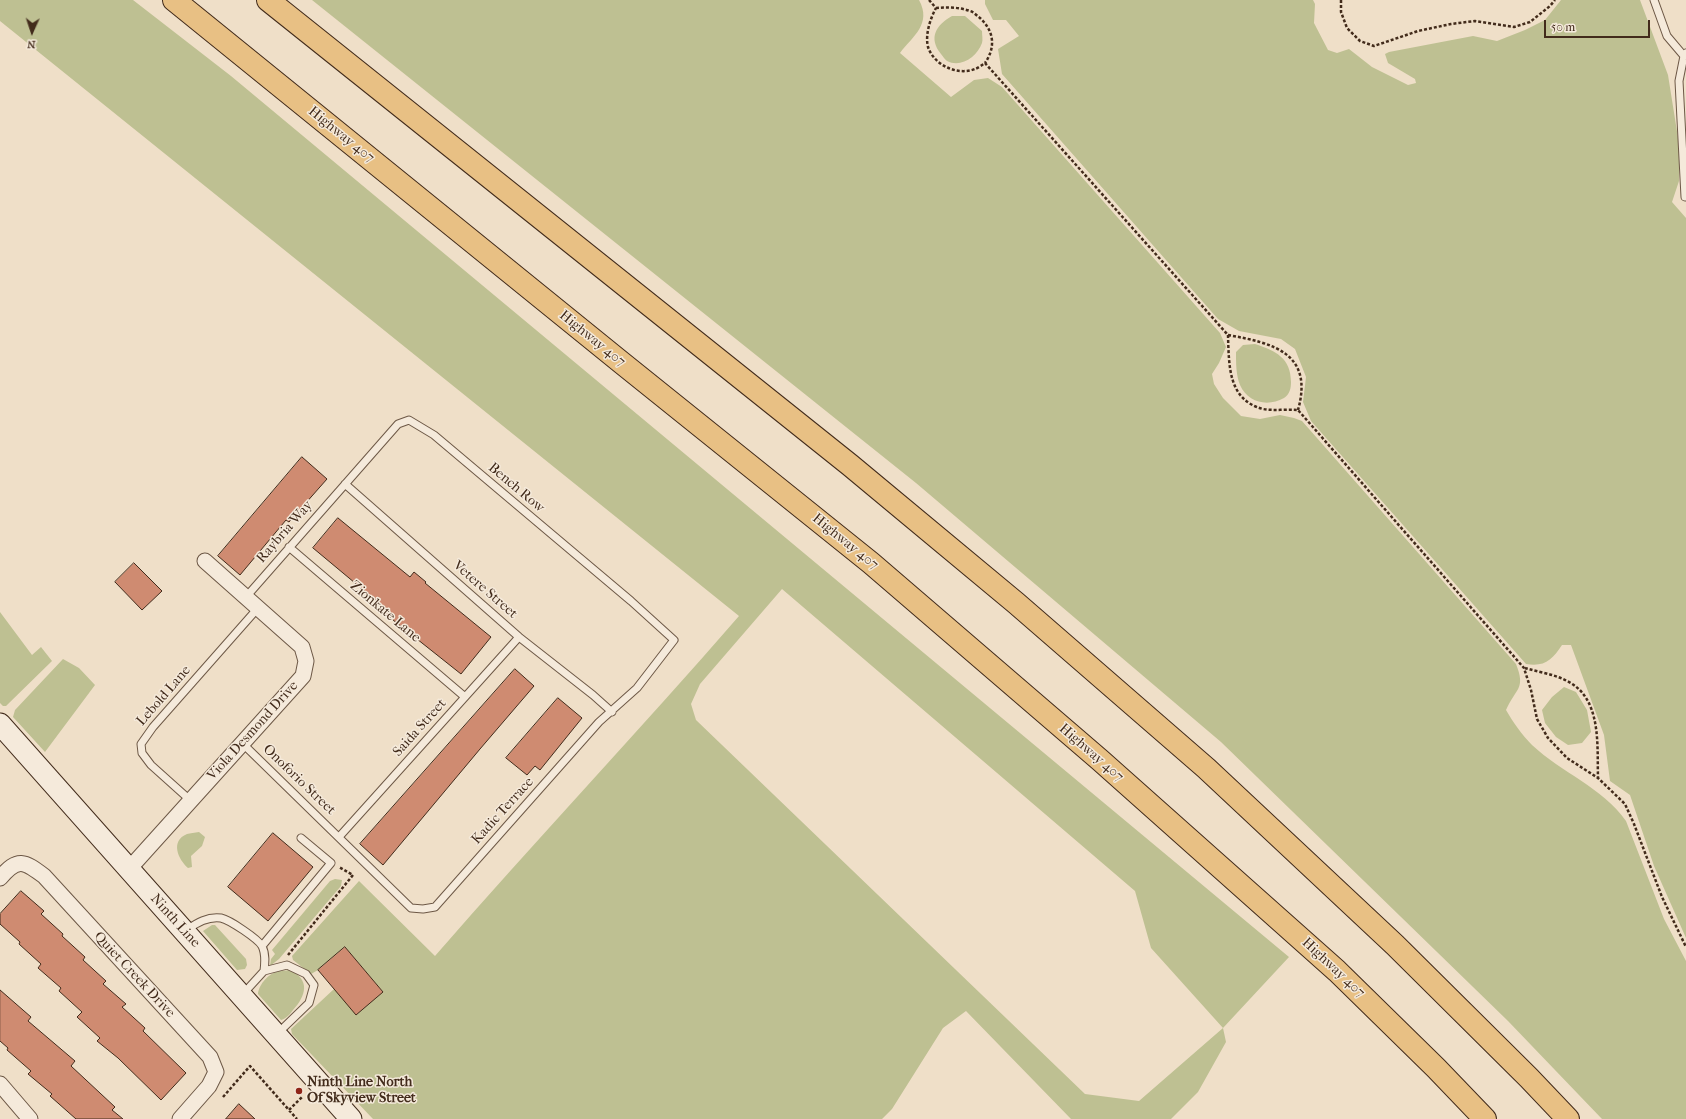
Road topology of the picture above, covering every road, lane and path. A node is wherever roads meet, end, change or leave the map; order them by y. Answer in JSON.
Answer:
{"nodes":[{"id":1,"x":174,"y":0,"type":"edge"},
{"id":2,"x":268,"y":0,"type":"edge"},
{"id":3,"x":928,"y":0,"type":"edge"},
{"id":4,"x":1341,"y":0,"type":"edge"},
{"id":5,"x":1555,"y":0,"type":"edge"},
{"id":6,"x":1654,"y":0,"type":"edge"},
{"id":7,"x":936,"y":8,"type":"junction"},
{"id":8,"x":1685,"y":54,"type":"edge"},
{"id":9,"x":985,"y":63,"type":"junction"},
{"id":10,"x":1685,"y":197,"type":"dead end"},
{"id":11,"x":1228,"y":335,"type":"junction"},
{"id":12,"x":1298,"y":410,"type":"junction"},
{"id":13,"x":345,"y":484,"type":"junction"},
{"id":14,"x":289,"y":547,"type":"junction"},
{"id":15,"x":205,"y":561,"type":"dead end"},
{"id":16,"x":246,"y":597,"type":"junction"},
{"id":17,"x":258,"y":608,"type":"junction"},
{"id":18,"x":519,"y":638,"type":"junction"},
{"id":19,"x":674,"y":640,"type":"joint"},
{"id":20,"x":1524,"y":668,"type":"junction"},
{"id":21,"x":465,"y":698,"type":"junction"},
{"id":22,"x":612,"y":712,"type":"junction"},
{"id":23,"x":0,"y":724,"type":"edge"},
{"id":24,"x":242,"y":743,"type":"junction"},
{"id":25,"x":1598,"y":778,"type":"junction"},
{"id":26,"x":190,"y":800,"type":"junction"},
{"id":27,"x":339,"y":837,"type":"junction"},
{"id":28,"x":301,"y":838,"type":"dead end"},
{"id":29,"x":331,"y":863,"type":"junction"},
{"id":30,"x":129,"y":869,"type":"junction"},
{"id":31,"x":0,"y":878,"type":"edge"},
{"id":32,"x":184,"y":931,"type":"junction"},
{"id":33,"x":262,"y":946,"type":"junction"},
{"id":34,"x":1686,"y":947,"type":"edge"},
{"id":35,"x":287,"y":965,"type":"junction"},
{"id":36,"x":264,"y":971,"type":"junction"},
{"id":37,"x":242,"y":996,"type":"junction"},
{"id":38,"x":276,"y":1035,"type":"junction"},
{"id":39,"x":0,"y":1084,"type":"edge"},
{"id":40,"x":223,"y":1097,"type":"dead end"},
{"id":41,"x":302,"y":1097,"type":"dead end"},
{"id":42,"x":289,"y":1110,"type":"junction"},
{"id":43,"x":30,"y":1119,"type":"edge"},
{"id":44,"x":180,"y":1119,"type":"edge"},
{"id":45,"x":297,"y":1119,"type":"edge"},
{"id":46,"x":351,"y":1119,"type":"edge"},
{"id":47,"x":1485,"y":1119,"type":"edge"},
{"id":48,"x":1568,"y":1119,"type":"edge"}],
"edges":[{"from":1,"to":47,"type":"highway","name":"Highway 407"},
{"from":2,"to":48,"type":"highway"},
{"from":3,"to":7,"type":"path"},
{"from":4,"to":5,"type":"path"},
{"from":6,"to":8,"type":"lane"},
{"from":7,"to":9,"type":"path"},
{"from":7,"to":9,"type":"path"},
{"from":8,"to":10,"type":"lane"},
{"from":9,"to":11,"type":"path"},
{"from":11,"to":12,"type":"path"},
{"from":11,"to":12,"type":"path"},
{"from":12,"to":20,"type":"path"},
{"from":13,"to":14,"type":"lane","name":"Raybria Way"},
{"from":13,"to":18,"type":"lane","name":"Vetere Street"},
{"from":13,"to":19,"type":"lane","name":"Bench Row"},
{"from":14,"to":16,"type":"lane","name":"Raybria Way"},
{"from":14,"to":21,"type":"lane","name":"Zionkate Lane"},
{"from":15,"to":16,"type":"street","name":"Viola Desmond Drive"},
{"from":16,"to":17,"type":"street","name":"Viola Desmond Drive"},
{"from":17,"to":24,"type":"street","name":"Viola Desmond Drive"},
{"from":17,"to":26,"type":"lane","name":"Lebold Lane"},
{"from":18,"to":21,"type":"lane","name":"Saida Street"},
{"from":18,"to":22,"type":"lane","name":"Vetere Street"},
{"from":19,"to":22,"type":"lane","name":"Kadic Terrace"},
{"from":20,"to":25,"type":"path"},
{"from":20,"to":25,"type":"path"},
{"from":21,"to":27,"type":"lane","name":"Saida Street"},
{"from":22,"to":27,"type":"lane","name":"Kadic Terrace"},
{"from":23,"to":30,"type":"main road","name":"Ninth Line"},
{"from":24,"to":26,"type":"street","name":"Viola Desmond Drive"},
{"from":24,"to":27,"type":"lane","name":"Onoforio Street"},
{"from":25,"to":34,"type":"path"},
{"from":26,"to":30,"type":"street","name":"Viola Desmond Drive"},
{"from":28,"to":29,"type":"lane"},
{"from":29,"to":33,"type":"lane"},
{"from":29,"to":35,"type":"path"},
{"from":30,"to":32,"type":"main road","name":"Ninth Line"},
{"from":31,"to":44,"type":"street","name":"Quiet Creek Drive"},
{"from":32,"to":33,"type":"lane"},
{"from":32,"to":37,"type":"main road","name":"Ninth Line"},
{"from":33,"to":36,"type":"lane"},
{"from":35,"to":36,"type":"lane"},
{"from":35,"to":38,"type":"lane"},
{"from":36,"to":37,"type":"lane"},
{"from":37,"to":38,"type":"main road","name":"Ninth Line"},
{"from":38,"to":46,"type":"main road","name":"Ninth Line"},
{"from":39,"to":43,"type":"street"},
{"from":40,"to":42,"type":"path"},
{"from":41,"to":42,"type":"path"},
{"from":42,"to":45,"type":"path"}]}
